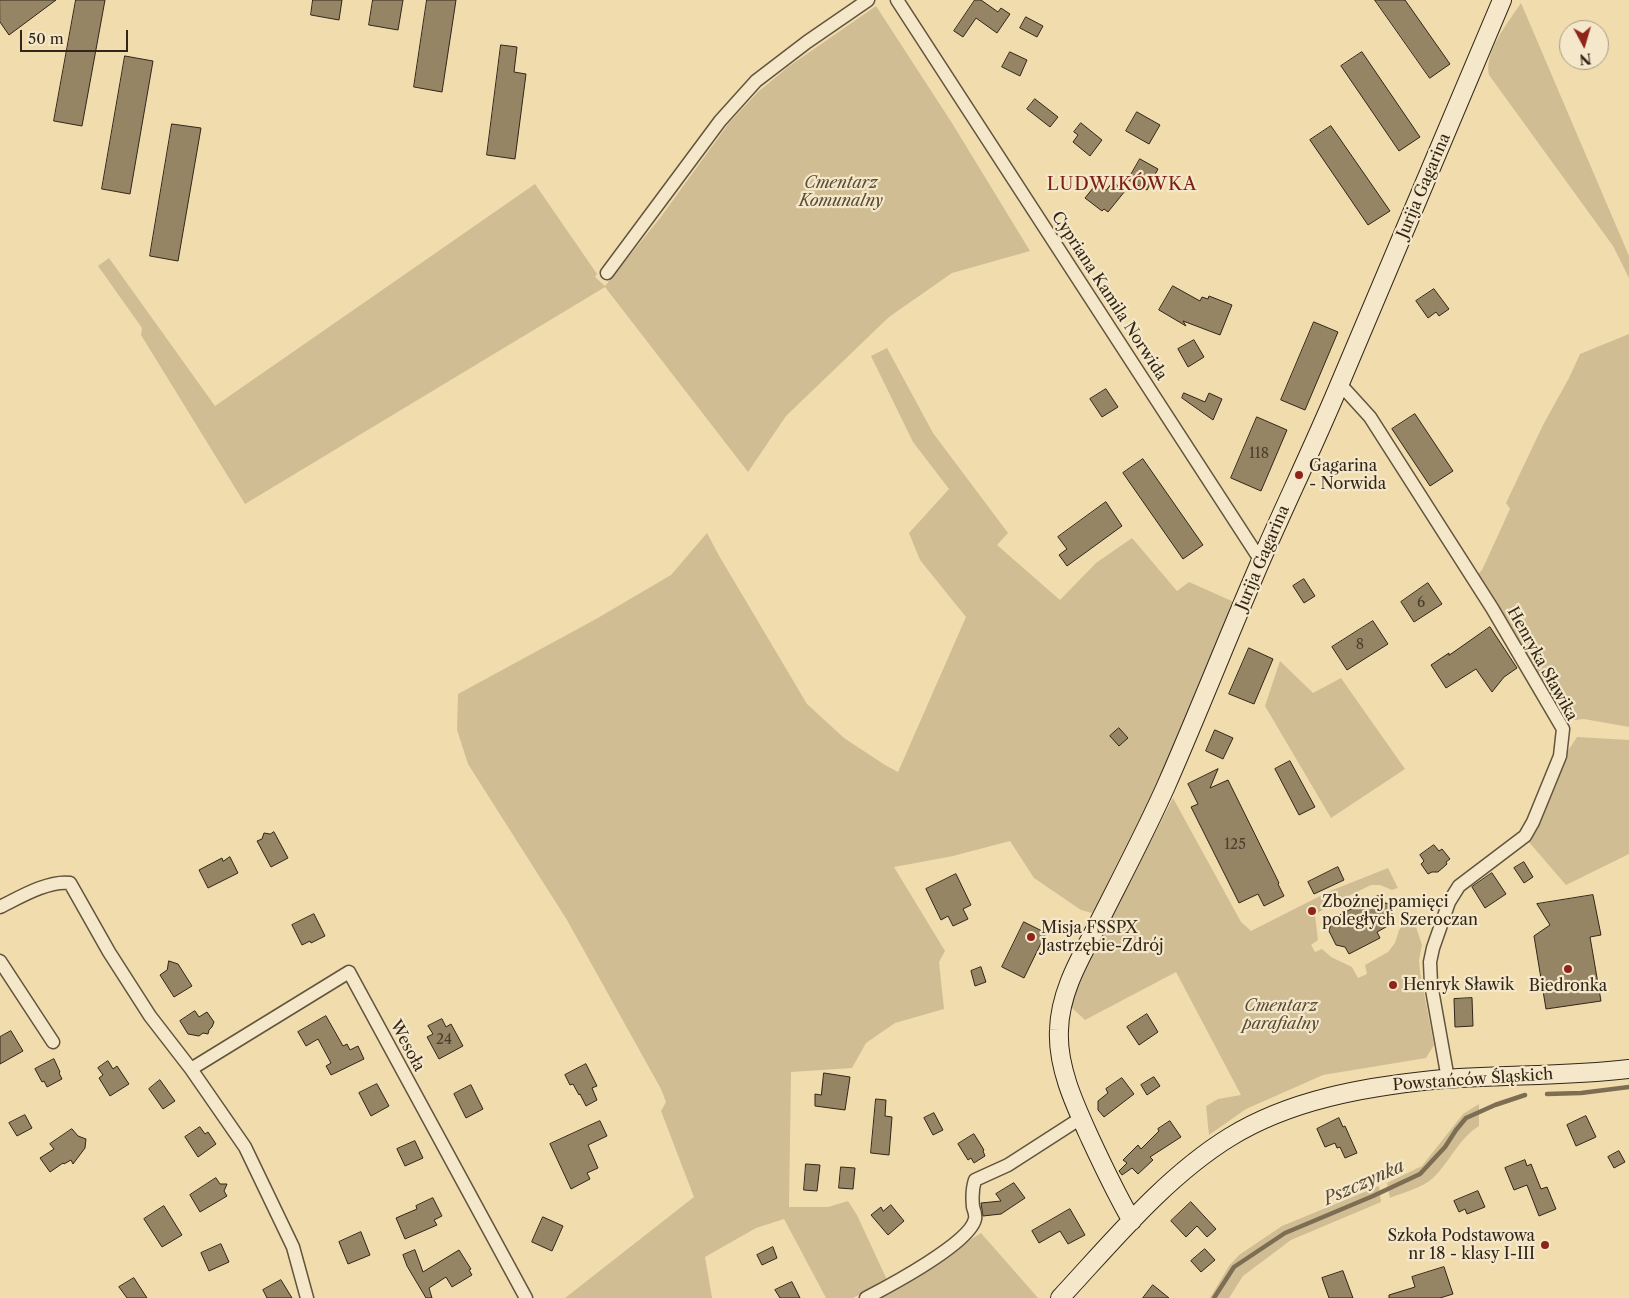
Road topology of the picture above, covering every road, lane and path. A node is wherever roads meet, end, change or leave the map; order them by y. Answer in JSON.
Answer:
{"nodes":[{"id":1,"x":868,"y":0,"type":"edge"},
{"id":2,"x":897,"y":0,"type":"edge"},
{"id":3,"x":1502,"y":0,"type":"edge"},
{"id":4,"x":607,"y":273,"type":"dead end"},
{"id":5,"x":1340,"y":384,"type":"junction"},
{"id":6,"x":1261,"y":561,"type":"junction"},
{"id":7,"x":0,"y":907,"type":"edge"},
{"id":8,"x":0,"y":961,"type":"edge"},
{"id":9,"x":53,"y":1042,"type":"dead end"},
{"id":10,"x":191,"y":1069,"type":"junction"},
{"id":11,"x":1629,"y":1069,"type":"edge"},
{"id":12,"x":1448,"y":1079,"type":"junction"},
{"id":13,"x":1081,"y":1118,"type":"junction"},
{"id":14,"x":1132,"y":1222,"type":"junction"},
{"id":15,"x":307,"y":1298,"type":"edge"},
{"id":16,"x":526,"y":1298,"type":"edge"},
{"id":17,"x":866,"y":1298,"type":"edge"},
{"id":18,"x":1060,"y":1298,"type":"edge"}],
"edges":[{"from":1,"to":4,"type":"street"},
{"from":2,"to":6,"type":"street","name":"Cypriana Kamila Norwida"},
{"from":3,"to":5,"type":"street","name":"Jurija Gagarina"},
{"from":5,"to":6,"type":"street","name":"Jurija Gagarina"},
{"from":5,"to":12,"type":"street","name":"Henryka Sławika"},
{"from":6,"to":13,"type":"street","name":"Jurija Gagarina"},
{"from":7,"to":10,"type":"street"},
{"from":8,"to":9,"type":"street"},
{"from":10,"to":15,"type":"street"},
{"from":10,"to":16,"type":"street","name":"Wesoła"},
{"from":11,"to":12,"type":"street","name":"Powstańców Śląskich"},
{"from":12,"to":14,"type":"street","name":"Powstańców Śląskich"},
{"from":13,"to":14,"type":"street","name":"Jurija Gagarina"},
{"from":13,"to":17,"type":"street"},
{"from":14,"to":18,"type":"street","name":"Powstańców Śląskich"}]}
